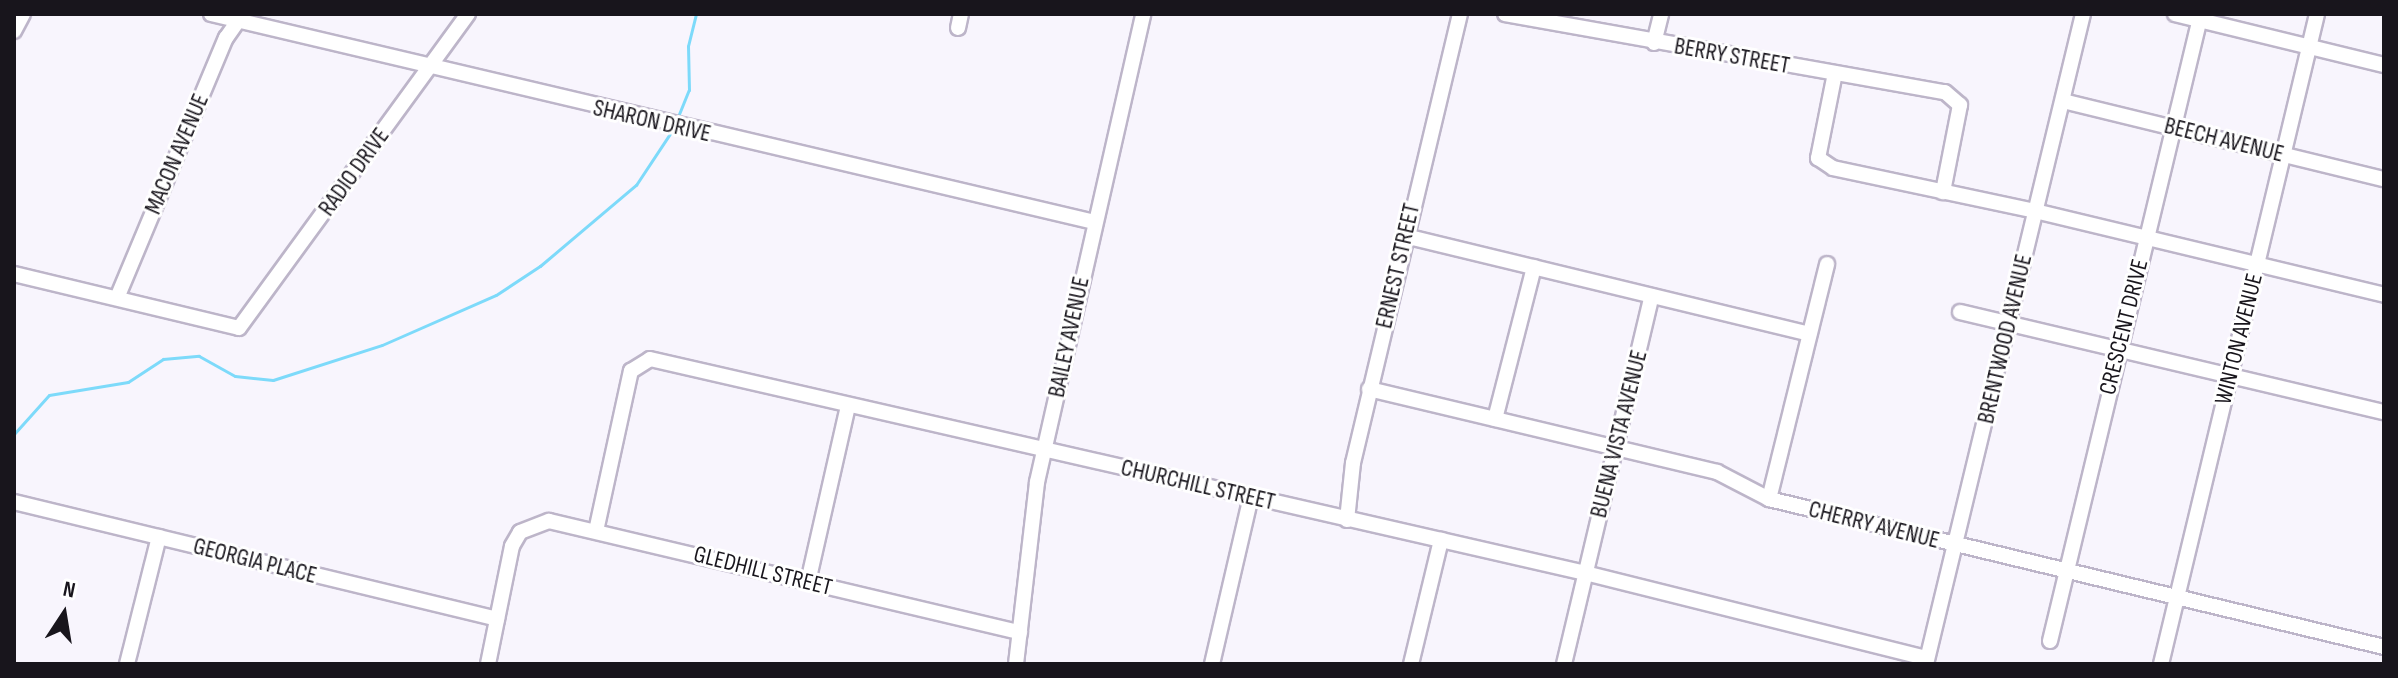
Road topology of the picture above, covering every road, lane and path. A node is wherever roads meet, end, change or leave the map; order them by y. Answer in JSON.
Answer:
{"nodes":[{"id":1,"x":23,"y":14,"type":"edge"},
{"id":2,"x":211,"y":14,"type":"edge"},
{"id":3,"x":468,"y":14,"type":"edge"},
{"id":4,"x":1143,"y":14,"type":"edge"},
{"id":5,"x":1460,"y":14,"type":"edge"},
{"id":6,"x":1505,"y":14,"type":"edge"},
{"id":7,"x":1661,"y":14,"type":"edge"},
{"id":8,"x":2083,"y":14,"type":"edge"},
{"id":9,"x":2175,"y":14,"type":"edge"},
{"id":10,"x":2317,"y":14,"type":"edge"},
{"id":11,"x":2200,"y":17,"type":"edge"},
{"id":12,"x":241,"y":18,"type":"edge"},
{"id":13,"x":14,"y":31,"type":"edge"},
{"id":14,"x":1654,"y":43,"type":"junction"},
{"id":15,"x":2309,"y":47,"type":"junction"},
{"id":16,"x":2384,"y":65,"type":"edge"},
{"id":17,"x":430,"y":70,"type":"junction"},
{"id":18,"x":1835,"y":73,"type":"junction"},
{"id":19,"x":2063,"y":101,"type":"junction"},
{"id":20,"x":2173,"y":127,"type":"junction"},
{"id":21,"x":2283,"y":154,"type":"junction"},
{"id":22,"x":2384,"y":179,"type":"edge"},
{"id":23,"x":1943,"y":192,"type":"junction"},
{"id":24,"x":2035,"y":211,"type":"junction"},
{"id":25,"x":1094,"y":222,"type":"junction"},
{"id":26,"x":1405,"y":236,"type":"junction"},
{"id":27,"x":2145,"y":238,"type":"junction"},
{"id":28,"x":1827,"y":264,"type":"dead end"},
{"id":29,"x":2257,"y":266,"type":"junction"},
{"id":30,"x":1534,"y":267,"type":"junction"},
{"id":31,"x":14,"y":274,"type":"edge"},
{"id":32,"x":2384,"y":295,"type":"edge"},
{"id":33,"x":1652,"y":296,"type":"junction"},
{"id":34,"x":117,"y":298,"type":"junction"},
{"id":35,"x":1960,"y":312,"type":"dead end"},
{"id":36,"x":2009,"y":321,"type":"junction"},
{"id":37,"x":1809,"y":334,"type":"junction"},
{"id":38,"x":2119,"y":348,"type":"junction"},
{"id":39,"x":2230,"y":376,"type":"junction"},
{"id":40,"x":1369,"y":389,"type":"junction"},
{"id":41,"x":848,"y":406,"type":"junction"},
{"id":42,"x":2384,"y":412,"type":"edge"},
{"id":43,"x":1495,"y":419,"type":"junction"},
{"id":44,"x":1615,"y":448,"type":"junction"},
{"id":45,"x":1045,"y":451,"type":"junction"},
{"id":46,"x":1251,"y":497,"type":"junction"},
{"id":47,"x":1769,"y":499,"type":"junction"},
{"id":48,"x":14,"y":502,"type":"edge"},
{"id":49,"x":1347,"y":520,"type":"junction"},
{"id":50,"x":596,"y":531,"type":"junction"},
{"id":51,"x":159,"y":537,"type":"junction"},
{"id":52,"x":1441,"y":540,"type":"junction"},
{"id":53,"x":1956,"y":545,"type":"junction"},
{"id":54,"x":2065,"y":570,"type":"junction"},
{"id":55,"x":1585,"y":573,"type":"junction"},
{"id":56,"x":808,"y":582,"type":"junction"},
{"id":57,"x":2176,"y":597,"type":"junction"},
{"id":58,"x":497,"y":619,"type":"junction"},
{"id":59,"x":1020,"y":632,"type":"junction"},
{"id":60,"x":2050,"y":641,"type":"dead end"},
{"id":61,"x":2384,"y":647,"type":"edge"},
{"id":62,"x":1927,"y":661,"type":"edge"},
{"id":63,"x":127,"y":664,"type":"edge"},
{"id":64,"x":488,"y":664,"type":"edge"},
{"id":65,"x":1016,"y":664,"type":"edge"},
{"id":66,"x":1212,"y":664,"type":"edge"},
{"id":67,"x":1411,"y":664,"type":"edge"},
{"id":68,"x":1564,"y":664,"type":"edge"},
{"id":69,"x":2161,"y":664,"type":"edge"}],
"edges":[{"from":1,"to":13,"type":"street"},
{"from":2,"to":12,"type":"street","name":"SHARON DRIVE"},
{"from":3,"to":17,"type":"street","name":"RADIO DRIVE"},
{"from":4,"to":25,"type":"street","name":"BAILEY AVENUE"},
{"from":5,"to":26,"type":"street","name":"ERNEST STREET"},
{"from":6,"to":14,"type":"street","name":"BERRY STREET"},
{"from":7,"to":14,"type":"street"},
{"from":8,"to":19,"type":"street","name":"BRENTWOOD AVENUE"},
{"from":9,"to":11,"type":"street"},
{"from":10,"to":15,"type":"street","name":"WINTON AVENUE"},
{"from":11,"to":15,"type":"street"},
{"from":11,"to":20,"type":"street","name":"CRESCENT DRIVE"},
{"from":12,"to":17,"type":"street","name":"SHARON DRIVE"},
{"from":12,"to":34,"type":"street","name":"MACON AVENUE"},
{"from":14,"to":18,"type":"street","name":"BERRY STREET"},
{"from":15,"to":16,"type":"street"},
{"from":15,"to":21,"type":"street","name":"WINTON AVENUE"},
{"from":17,"to":25,"type":"street","name":"SHARON DRIVE"},
{"from":17,"to":34,"type":"street","name":"RADIO DRIVE"},
{"from":18,"to":23,"type":"street"},
{"from":18,"to":23,"type":"street","name":"BERRY STREET"},
{"from":19,"to":20,"type":"street","name":"BEECH AVENUE"},
{"from":19,"to":24,"type":"street","name":"BRENTWOOD AVENUE"},
{"from":20,"to":21,"type":"street","name":"BEECH AVENUE"},
{"from":20,"to":27,"type":"street","name":"CRESCENT DRIVE"},
{"from":21,"to":22,"type":"street","name":"BEECH AVENUE"},
{"from":21,"to":29,"type":"street","name":"WINTON AVENUE"},
{"from":23,"to":24,"type":"street"},
{"from":24,"to":27,"type":"street"},
{"from":24,"to":36,"type":"street","name":"BRENTWOOD AVENUE"},
{"from":25,"to":45,"type":"street","name":"BAILEY AVENUE"},
{"from":26,"to":30,"type":"street"},
{"from":26,"to":40,"type":"street","name":"ERNEST STREET"},
{"from":27,"to":29,"type":"street"},
{"from":27,"to":38,"type":"street","name":"CRESCENT DRIVE"},
{"from":28,"to":37,"type":"street"},
{"from":29,"to":32,"type":"street"},
{"from":29,"to":39,"type":"street","name":"WINTON AVENUE"},
{"from":30,"to":33,"type":"street"},
{"from":30,"to":43,"type":"street"},
{"from":31,"to":34,"type":"street"},
{"from":33,"to":37,"type":"street"},
{"from":33,"to":44,"type":"street","name":"BUENA VISTA AVENUE"},
{"from":35,"to":36,"type":"street"},
{"from":36,"to":38,"type":"street"},
{"from":36,"to":53,"type":"street","name":"BRENTWOOD AVENUE"},
{"from":37,"to":47,"type":"street"},
{"from":38,"to":39,"type":"street"},
{"from":38,"to":54,"type":"street","name":"CRESCENT DRIVE"},
{"from":39,"to":42,"type":"street"},
{"from":39,"to":57,"type":"street","name":"WINTON AVENUE"},
{"from":40,"to":43,"type":"street","name":"CHERRY AVENUE"},
{"from":40,"to":49,"type":"street","name":"ERNEST STREET"},
{"from":41,"to":45,"type":"street","name":"CHURCHILL STREET"},
{"from":41,"to":50,"type":"street","name":"CHURCHILL STREET"},
{"from":41,"to":56,"type":"street"},
{"from":43,"to":44,"type":"street","name":"CHERRY AVENUE"},
{"from":44,"to":47,"type":"street","name":"CHERRY AVENUE"},
{"from":44,"to":55,"type":"street","name":"BUENA VISTA AVENUE"},
{"from":45,"to":46,"type":"street","name":"CHURCHILL STREET"},
{"from":45,"to":59,"type":"street","name":"BAILEY AVENUE"},
{"from":46,"to":49,"type":"street","name":"CHURCHILL STREET"},
{"from":46,"to":66,"type":"street"},
{"from":47,"to":53,"type":"street","name":"CHERRY AVENUE"},
{"from":48,"to":51,"type":"street","name":"GEORGIA PLACE"},
{"from":49,"to":52,"type":"street","name":"CHURCHILL STREET"},
{"from":50,"to":56,"type":"street","name":"GLEDHILL STREET"},
{"from":50,"to":58,"type":"street","name":"GLEDHILL STREET"},
{"from":51,"to":58,"type":"street","name":"GEORGIA PLACE"},
{"from":51,"to":63,"type":"street"},
{"from":52,"to":55,"type":"street","name":"CHURCHILL STREET"},
{"from":52,"to":67,"type":"street"},
{"from":53,"to":54,"type":"street","name":"CHERRY AVENUE"},
{"from":53,"to":62,"type":"street","name":"BRENTWOOD AVENUE"},
{"from":54,"to":57,"type":"street","name":"CHERRY AVENUE"},
{"from":54,"to":60,"type":"street","name":"CRESCENT DRIVE"},
{"from":55,"to":62,"type":"street","name":"CHURCHILL STREET"},
{"from":55,"to":68,"type":"street","name":"BUENA VISTA AVENUE"},
{"from":56,"to":59,"type":"street","name":"GLEDHILL STREET"},
{"from":57,"to":61,"type":"street","name":"CHERRY AVENUE"},
{"from":57,"to":69,"type":"street","name":"WINTON AVENUE"},
{"from":58,"to":64,"type":"street"},
{"from":59,"to":65,"type":"street","name":"BAILEY AVENUE"}]}
